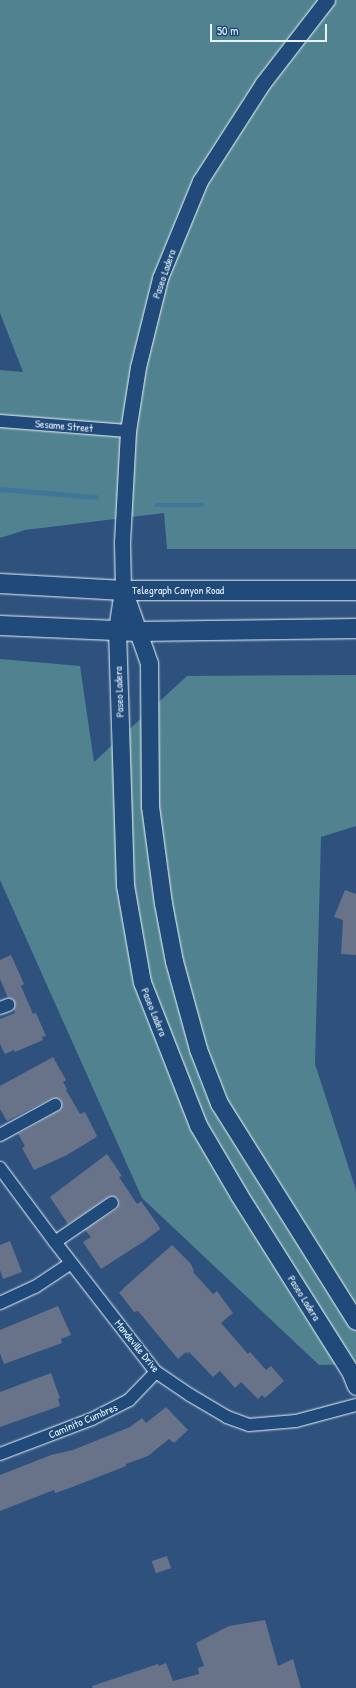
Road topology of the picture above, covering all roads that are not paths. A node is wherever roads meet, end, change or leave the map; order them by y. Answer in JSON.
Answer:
{"nodes":[{"id":1,"x":327,"y":0,"type":"edge"},
{"id":2,"x":0,"y":421,"type":"edge"},
{"id":3,"x":128,"y":431,"type":"junction"},
{"id":4,"x":0,"y":583,"type":"edge"},
{"id":5,"x":123,"y":590,"type":"junction"},
{"id":6,"x":356,"y":590,"type":"edge"},
{"id":7,"x":0,"y":625,"type":"edge"},
{"id":8,"x":356,"y":628,"type":"edge"},
{"id":9,"x":117,"y":630,"type":"junction"},
{"id":10,"x":137,"y":631,"type":"junction"},
{"id":11,"x":55,"y":1105,"type":"dead end"},
{"id":12,"x":0,"y":1135,"type":"edge"},
{"id":13,"x":0,"y":1168,"type":"edge"},
{"id":14,"x":112,"y":1203,"type":"dead end"},
{"id":15,"x":55,"y":1242,"type":"junction"},
{"id":16,"x":71,"y":1263,"type":"junction"},
{"id":17,"x":0,"y":1303,"type":"edge"},
{"id":18,"x":356,"y":1321,"type":"edge"},
{"id":19,"x":156,"y":1372,"type":"junction"},
{"id":20,"x":356,"y":1386,"type":"edge"},
{"id":21,"x":356,"y":1406,"type":"edge"},
{"id":22,"x":0,"y":1454,"type":"edge"}],
"edges":[{"from":1,"to":3,"type":"street","name":"Paseo Ladera"},
{"from":2,"to":3,"type":"street","name":"Sesame Street"},
{"from":3,"to":5,"type":"street","name":"Paseo Ladera"},
{"from":4,"to":5,"type":"main road","name":"Telegraph Canyon Road"},
{"from":5,"to":6,"type":"main road","name":"Telegraph Canyon Road"},
{"from":5,"to":9,"type":"main road","name":"Paseo Ladera"},
{"from":5,"to":10,"type":"main road","name":"Paseo Ladera"},
{"from":7,"to":9,"type":"main road"},
{"from":8,"to":10,"type":"main road"},
{"from":9,"to":10,"type":"main road"},
{"from":9,"to":20,"type":"main road","name":"Paseo Ladera"},
{"from":10,"to":18,"type":"main road","name":"Paseo Ladera"},
{"from":11,"to":12,"type":"street"},
{"from":13,"to":15,"type":"street","name":"Mandeville Drive"},
{"from":14,"to":15,"type":"street"},
{"from":15,"to":16,"type":"street","name":"Mandeville Drive"},
{"from":16,"to":17,"type":"street"},
{"from":16,"to":19,"type":"street","name":"Mandeville Drive"},
{"from":19,"to":21,"type":"street","name":"Mandeville Drive"},
{"from":19,"to":22,"type":"street","name":"Caminito Cumbres"}]}
